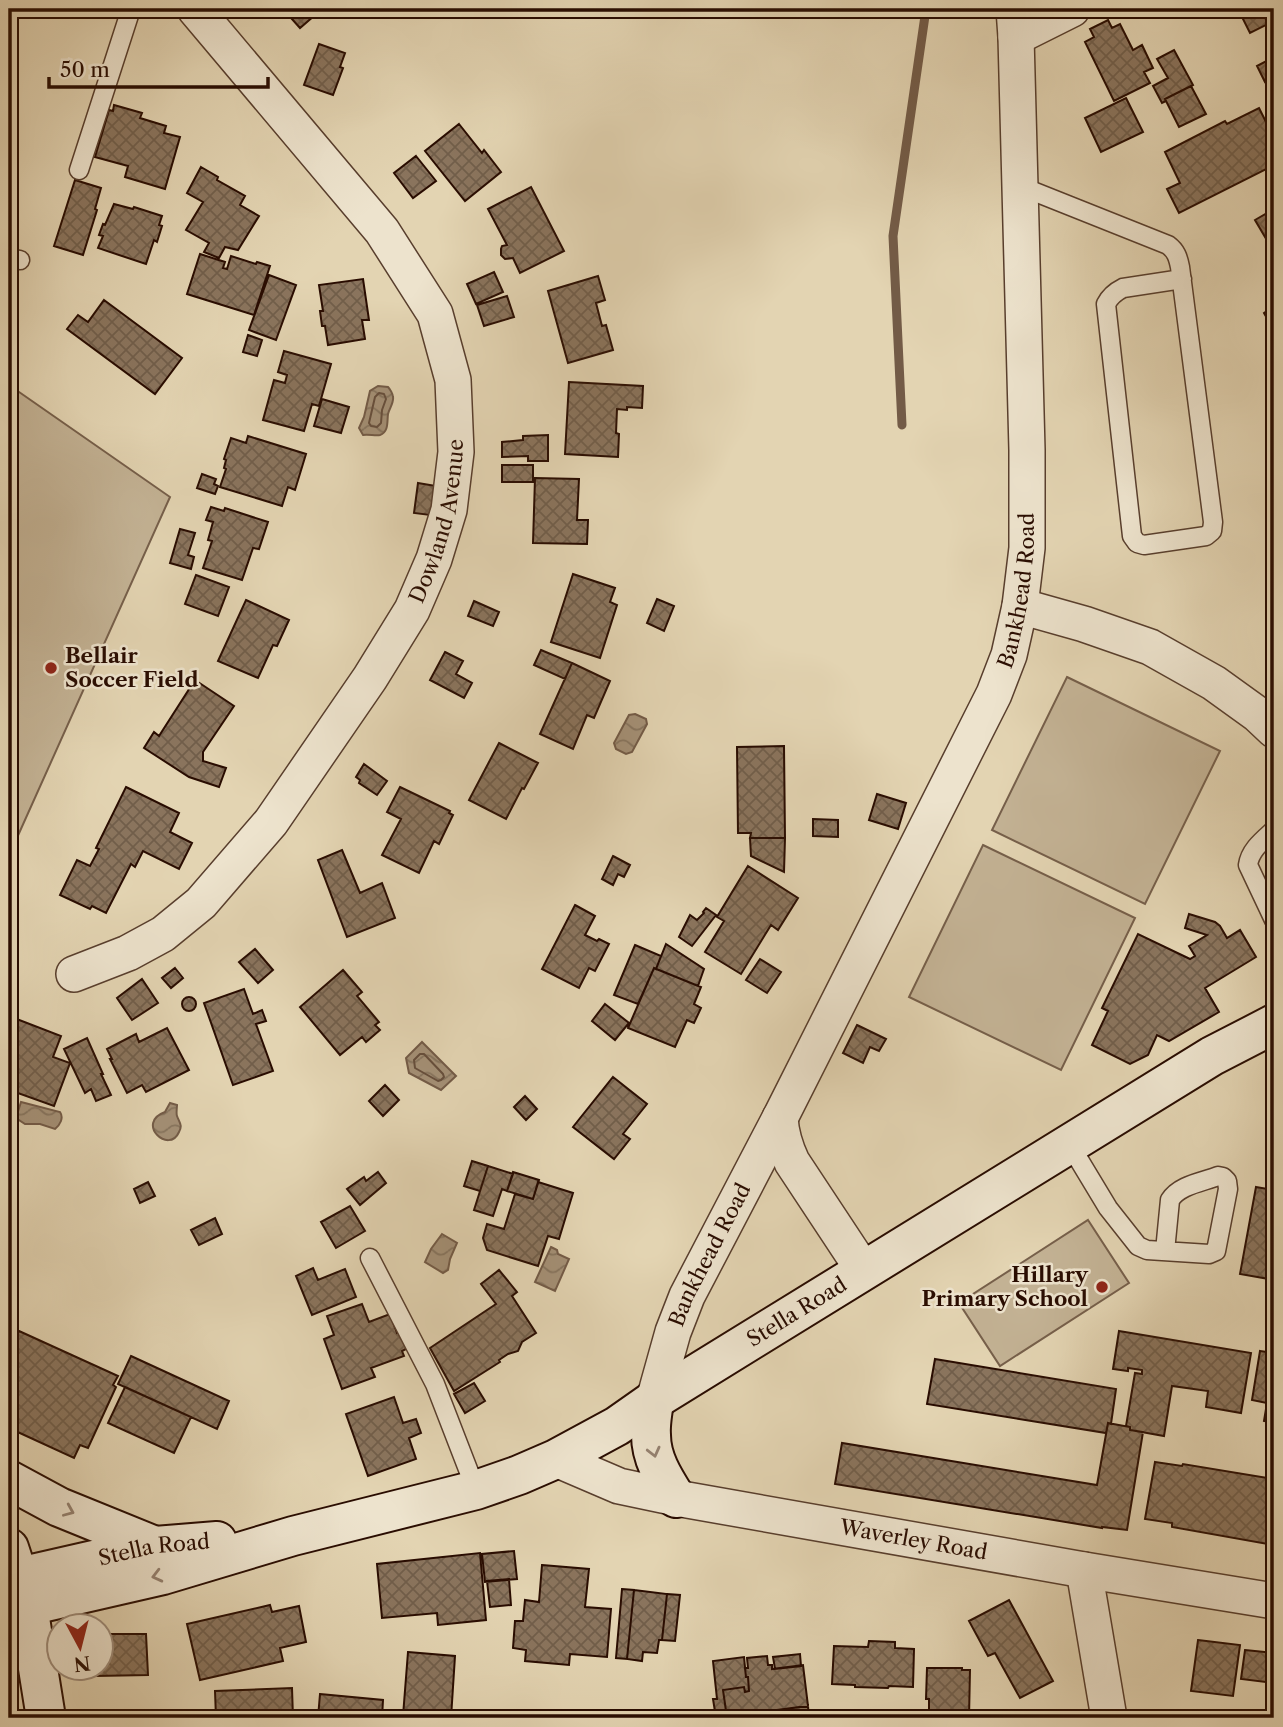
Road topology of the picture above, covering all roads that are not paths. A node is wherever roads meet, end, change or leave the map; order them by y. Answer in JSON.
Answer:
{"nodes":[{"id":1,"x":131,"y":9,"type":"edge"},
{"id":2,"x":195,"y":9,"type":"edge"},
{"id":3,"x":1072,"y":9,"type":"edge"},
{"id":4,"x":1015,"y":23,"type":"edge"},
{"id":5,"x":79,"y":170,"type":"dead end"},
{"id":6,"x":1020,"y":186,"type":"junction"},
{"id":7,"x":1182,"y":279,"type":"junction"},
{"id":8,"x":1020,"y":606,"type":"junction"},
{"id":9,"x":1274,"y":730,"type":"edge"},
{"id":10,"x":1274,"y":830,"type":"edge"},
{"id":11,"x":1274,"y":920,"type":"edge"},
{"id":12,"x":74,"y":974,"type":"dead end"},
{"id":13,"x":1274,"y":1024,"type":"edge"},
{"id":14,"x":780,"y":1118,"type":"junction"},
{"id":15,"x":1070,"y":1145,"type":"junction"},
{"id":16,"x":1166,"y":1251,"type":"junction"},
{"id":17,"x":370,"y":1258,"type":"dead end"},
{"id":18,"x":864,"y":1271,"type":"junction"},
{"id":19,"x":654,"y":1400,"type":"junction"},
{"id":20,"x":556,"y":1459,"type":"junction"},
{"id":21,"x":9,"y":1480,"type":"edge"},
{"id":22,"x":477,"y":1490,"type":"junction"},
{"id":23,"x":676,"y":1499,"type":"junction"},
{"id":24,"x":293,"y":1536,"type":"junction"},
{"id":25,"x":155,"y":1546,"type":"junction"},
{"id":26,"x":1084,"y":1570,"type":"junction"},
{"id":27,"x":21,"y":1598,"type":"edge"},
{"id":28,"x":1274,"y":1601,"type":"edge"},
{"id":29,"x":46,"y":1718,"type":"edge"},
{"id":30,"x":1109,"y":1718,"type":"edge"}],
"edges":[{"from":1,"to":5,"type":"lane"},
{"from":2,"to":12,"type":"street","name":"Dowland Avenue"},
{"from":3,"to":4,"type":"street"},
{"from":4,"to":6,"type":"street","name":"Bankhead Road"},
{"from":6,"to":7,"type":"lane"},
{"from":6,"to":8,"type":"street","name":"Bankhead Road"},
{"from":7,"to":7,"type":"lane"},
{"from":8,"to":9,"type":"street"},
{"from":8,"to":14,"type":"street","name":"Bankhead Road"},
{"from":10,"to":11,"type":"lane"},
{"from":13,"to":15,"type":"main road","name":"Stella Road"},
{"from":14,"to":18,"type":"street"},
{"from":14,"to":19,"type":"street","name":"Bankhead Road"},
{"from":15,"to":16,"type":"lane"},
{"from":15,"to":18,"type":"main road","name":"Stella Road"},
{"from":16,"to":16,"type":"lane"},
{"from":17,"to":22,"type":"lane"},
{"from":18,"to":19,"type":"main road","name":"Stella Road"},
{"from":19,"to":20,"type":"main road","name":"Stella Road"},
{"from":19,"to":23,"type":"main road","one_way":true},
{"from":20,"to":22,"type":"main road","name":"Stella Road"},
{"from":20,"to":23,"type":"street","name":"Waverley Road"},
{"from":21,"to":25,"type":"main road","one_way":true},
{"from":22,"to":24,"type":"main road","name":"Stella Road"},
{"from":23,"to":26,"type":"street","name":"Waverley Road"},
{"from":24,"to":25,"type":"main road","name":"Stella Road"},
{"from":24,"to":27,"type":"main road","name":"Stella Road","one_way":true},
{"from":25,"to":27,"type":"main road","name":"Stella Road"},
{"from":26,"to":28,"type":"street","name":"Waverley Road"},
{"from":26,"to":30,"type":"street"},
{"from":27,"to":29,"type":"main road"}]}
